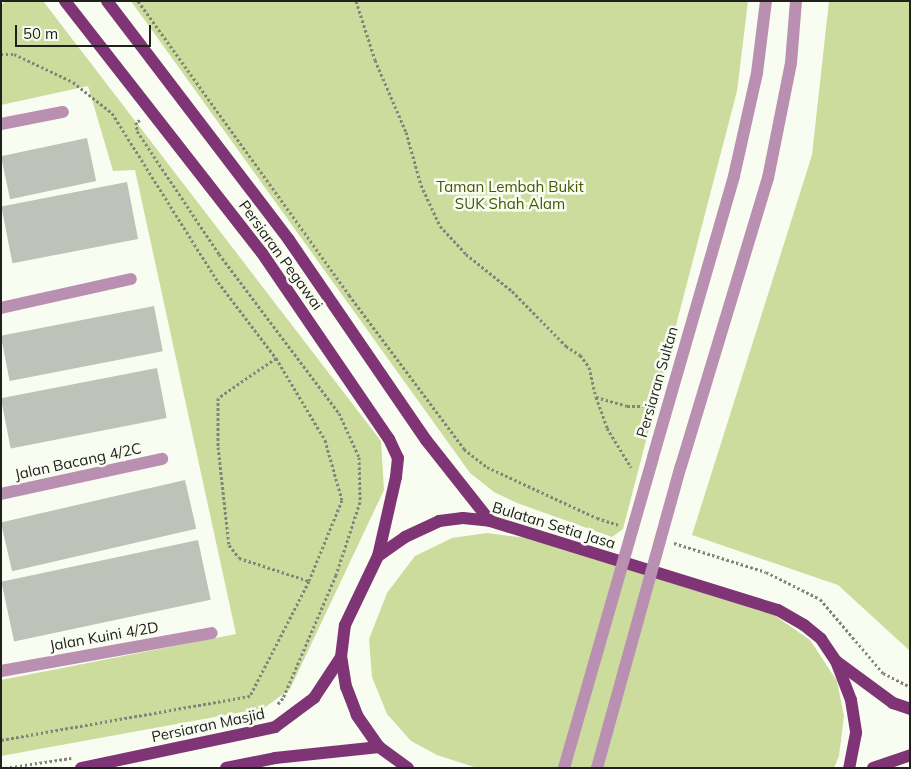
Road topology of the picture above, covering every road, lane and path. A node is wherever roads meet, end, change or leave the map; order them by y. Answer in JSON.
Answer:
{"nodes":[{"id":1,"x":65,"y":1,"type":"edge"},
{"id":2,"x":107,"y":1,"type":"edge"},
{"id":3,"x":138,"y":1,"type":"edge"},
{"id":4,"x":356,"y":1,"type":"edge"},
{"id":5,"x":766,"y":1,"type":"edge"},
{"id":6,"x":796,"y":1,"type":"edge"},
{"id":7,"x":1,"y":54,"type":"edge"},
{"id":8,"x":63,"y":112,"type":"dead end"},
{"id":9,"x":136,"y":122,"type":"dead end"},
{"id":10,"x":1,"y":124,"type":"edge"},
{"id":11,"x":131,"y":279,"type":"dead end"},
{"id":12,"x":1,"y":308,"type":"edge"},
{"id":13,"x":276,"y":358,"type":"junction"},
{"id":14,"x":596,"y":396,"type":"junction"},
{"id":15,"x":669,"y":399,"type":"junction"},
{"id":16,"x":162,"y":459,"type":"dead end"},
{"id":17,"x":631,"y":467,"type":"dead end"},
{"id":18,"x":1,"y":494,"type":"edge"},
{"id":19,"x":490,"y":521,"type":"junction"},
{"id":20,"x":625,"y":527,"type":"dead end"},
{"id":21,"x":672,"y":542,"type":"dead end"},
{"id":22,"x":378,"y":556,"type":"junction"},
{"id":23,"x":309,"y":582,"type":"junction"},
{"id":24,"x":212,"y":633,"type":"dead end"},
{"id":25,"x":341,"y":657,"type":"junction"},
{"id":26,"x":836,"y":661,"type":"junction"},
{"id":27,"x":1,"y":671,"type":"edge"},
{"id":28,"x":910,"y":687,"type":"edge"},
{"id":29,"x":910,"y":709,"type":"edge"},
{"id":30,"x":272,"y":711,"type":"dead end"},
{"id":31,"x":1,"y":740,"type":"edge"},
{"id":32,"x":379,"y":747,"type":"junction"},
{"id":33,"x":910,"y":755,"type":"edge"},
{"id":34,"x":81,"y":768,"type":"edge"},
{"id":35,"x":226,"y":768,"type":"edge"},
{"id":36,"x":408,"y":768,"type":"edge"},
{"id":37,"x":564,"y":768,"type":"edge"},
{"id":38,"x":597,"y":768,"type":"edge"},
{"id":39,"x":849,"y":768,"type":"edge"},
{"id":40,"x":873,"y":768,"type":"edge"}],
"edges":[{"from":1,"to":22,"type":"main road","name":"Persiaran Pegawai"},
{"from":2,"to":19,"type":"main road","name":"Persiaran Pegawai"},
{"from":3,"to":20,"type":"path"},
{"from":4,"to":14,"type":"path"},
{"from":5,"to":15,"type":"street","name":"Persiaran Sultan"},
{"from":6,"to":38,"type":"street","bridge":true},
{"from":7,"to":13,"type":"path"},
{"from":8,"to":10,"type":"street"},
{"from":9,"to":30,"type":"path"},
{"from":11,"to":12,"type":"street"},
{"from":13,"to":23,"type":"path"},
{"from":13,"to":23,"type":"path"},
{"from":14,"to":15,"type":"path"},
{"from":14,"to":17,"type":"path"},
{"from":15,"to":37,"type":"street","name":"Persiaran Sultan","bridge":true},
{"from":16,"to":18,"type":"street","name":"Jalan Bacang 4/2C"},
{"from":19,"to":22,"type":"main road","name":"Bulatan Setia Jasa"},
{"from":19,"to":26,"type":"main road","name":"Bulatan Setia Jasa"},
{"from":21,"to":28,"type":"path"},
{"from":22,"to":25,"type":"main road","name":"Bulatan Setia Jasa"},
{"from":23,"to":31,"type":"path"},
{"from":24,"to":27,"type":"street","name":"Jalan Kuini 4/2D"},
{"from":25,"to":32,"type":"main road","name":"Bulatan Setia Jasa"},
{"from":25,"to":34,"type":"main road","name":"Persiaran Masjid"},
{"from":26,"to":29,"type":"main road"},
{"from":26,"to":39,"type":"main road","name":"Bulatan Setia Jasa"},
{"from":32,"to":35,"type":"main road"},
{"from":32,"to":36,"type":"main road","name":"Bulatan Setia Jasa"},
{"from":33,"to":40,"type":"main road"}]}
